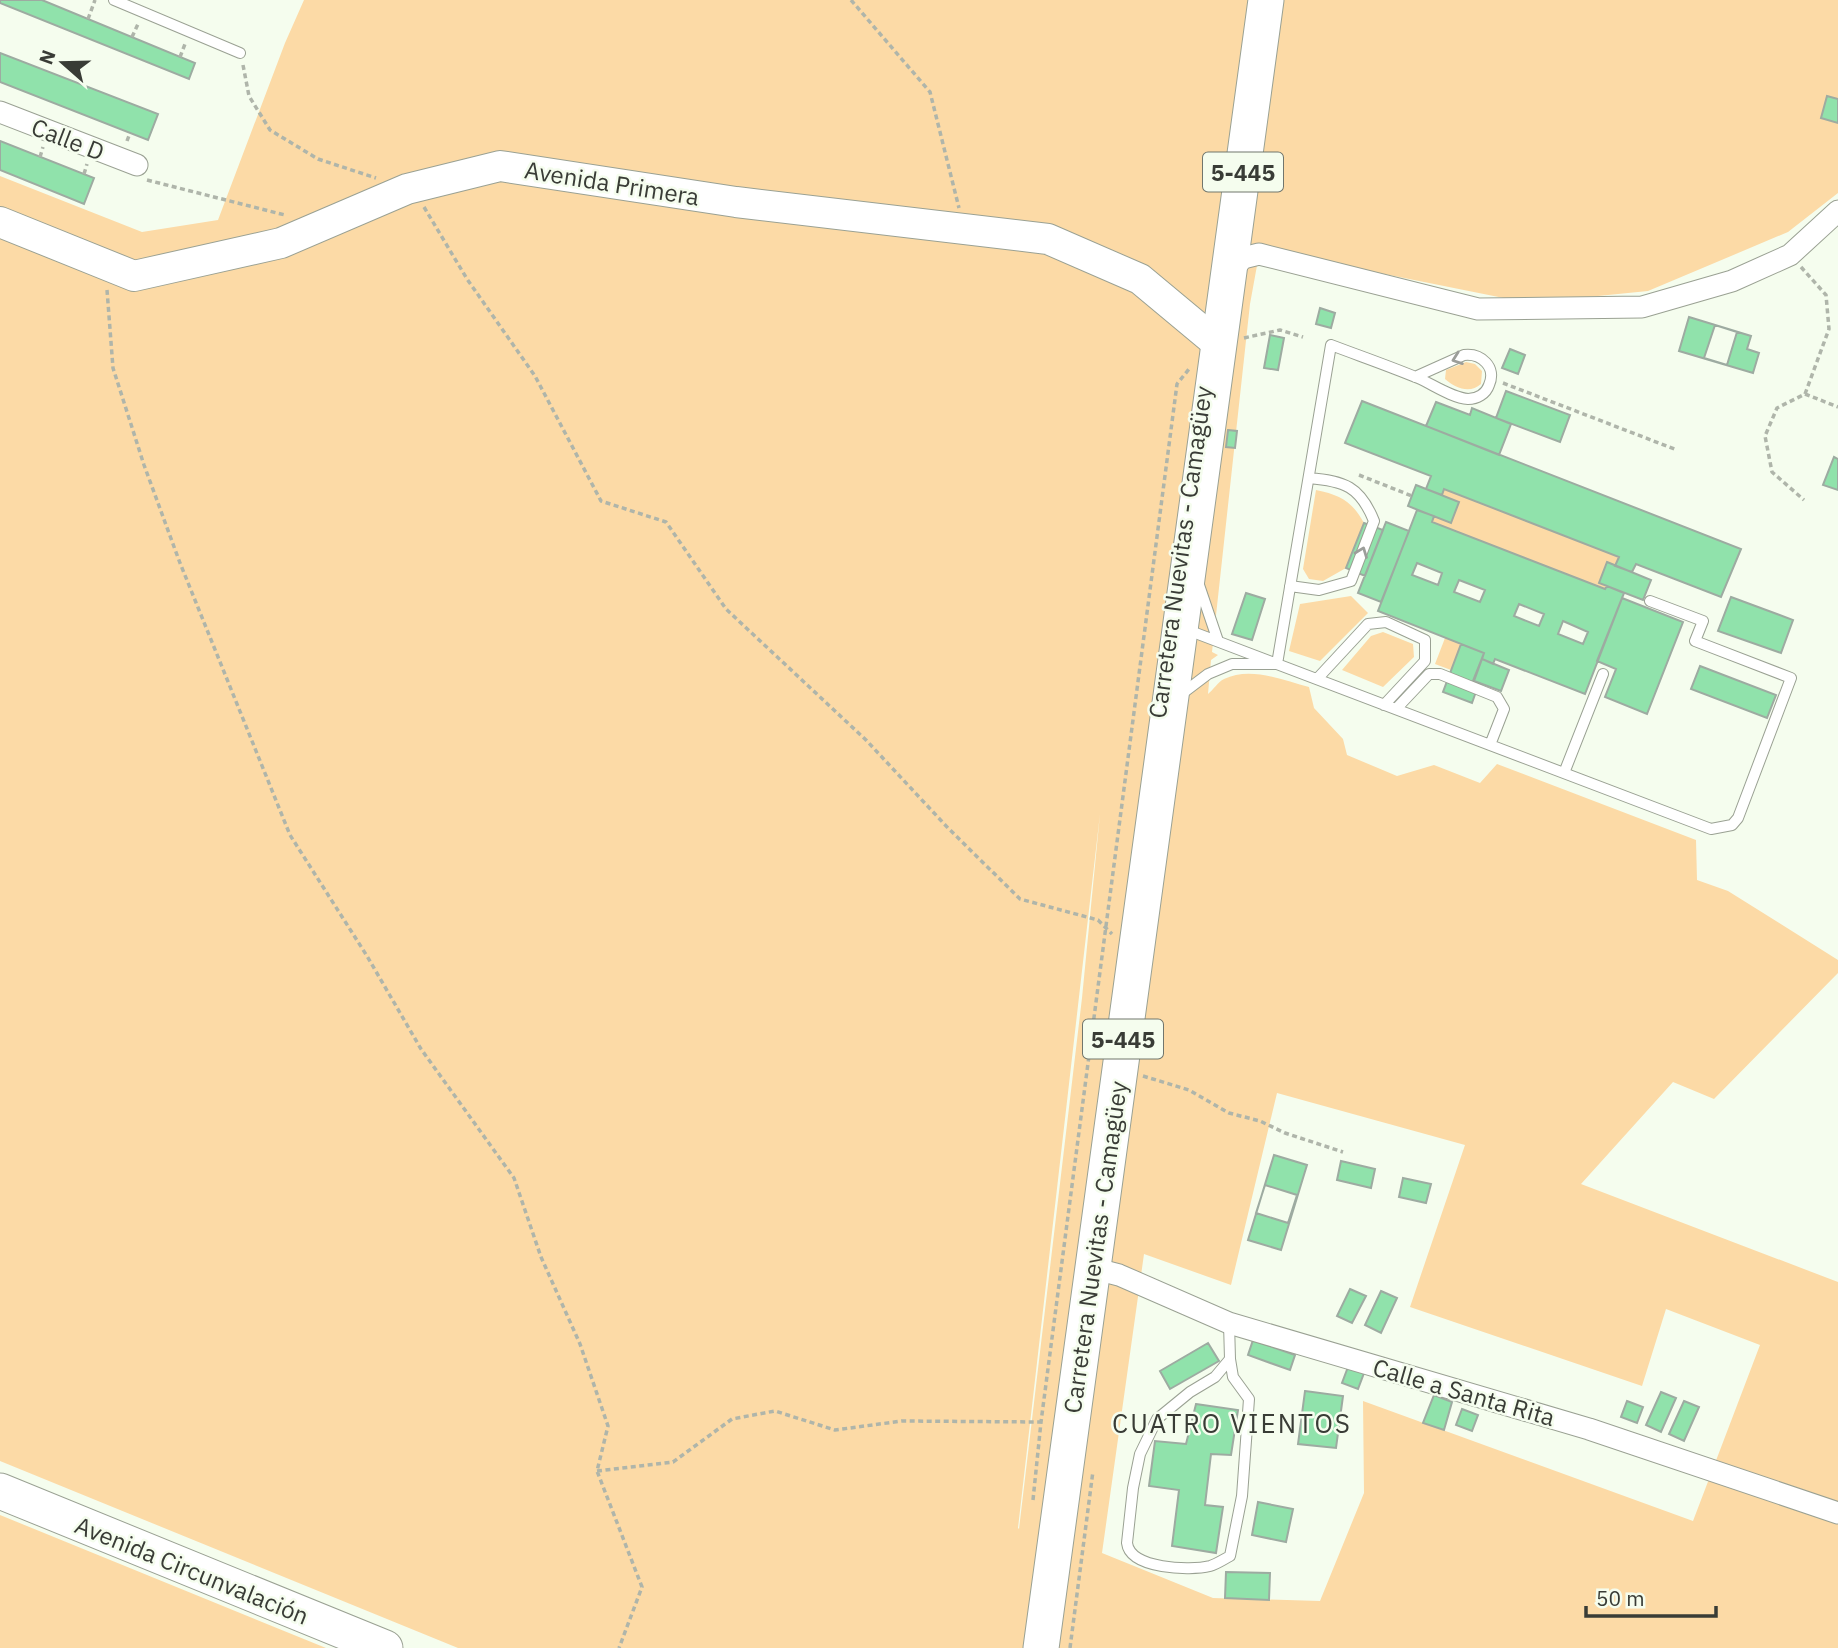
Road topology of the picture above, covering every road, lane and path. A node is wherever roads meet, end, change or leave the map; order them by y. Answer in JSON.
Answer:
{"nodes":[{"id":1,"x":95,"y":0,"type":"edge"},
{"id":2,"x":114,"y":0,"type":"edge"},
{"id":3,"x":852,"y":0,"type":"edge"},
{"id":4,"x":1266,"y":0,"type":"edge"},
{"id":5,"x":88,"y":19,"type":"dead end"},
{"id":6,"x":240,"y":53,"type":"joint"},
{"id":7,"x":0,"y":112,"type":"edge"},
{"id":8,"x":137,"y":165,"type":"joint"},
{"id":9,"x":371,"y":185,"type":"dead end"},
{"id":10,"x":424,"y":207,"type":"dead end"},
{"id":11,"x":1838,"y":211,"type":"edge"},
{"id":12,"x":287,"y":215,"type":"dead end"},
{"id":13,"x":0,"y":222,"type":"edge"},
{"id":14,"x":965,"y":230,"type":"junction"},
{"id":15,"x":1790,"y":255,"type":"junction"},
{"id":16,"x":107,"y":265,"type":"junction"},
{"id":17,"x":1229,"y":274,"type":"junction"},
{"id":18,"x":1303,"y":337,"type":"dead end"},
{"id":19,"x":1211,"y":339,"type":"junction"},
{"id":20,"x":1415,"y":377,"type":"junction"},
{"id":21,"x":1202,"y":378,"type":"dead end"},
{"id":22,"x":1491,"y":380,"type":"junction"},
{"id":23,"x":1805,"y":394,"type":"junction"},
{"id":24,"x":1838,"y":407,"type":"edge"},
{"id":25,"x":1677,"y":450,"type":"dead end"},
{"id":26,"x":1349,"y":472,"type":"dead end"},
{"id":27,"x":1309,"y":478,"type":"junction"},
{"id":28,"x":1211,"y":492,"type":"dead end"},
{"id":29,"x":1412,"y":496,"type":"dead end"},
{"id":30,"x":1804,"y":500,"type":"dead end"},
{"id":31,"x":1197,"y":572,"type":"junction"},
{"id":32,"x":1290,"y":586,"type":"junction"},
{"id":33,"x":1650,"y":601,"type":"dead end"},
{"id":34,"x":1180,"y":626,"type":"junction"},
{"id":35,"x":1218,"y":641,"type":"junction"},
{"id":36,"x":1277,"y":664,"type":"junction"},
{"id":37,"x":1603,"y":674,"type":"dead end"},
{"id":38,"x":1317,"y":679,"type":"junction"},
{"id":39,"x":1384,"y":705,"type":"junction"},
{"id":40,"x":1396,"y":709,"type":"junction"},
{"id":41,"x":1162,"y":713,"type":"junction"},
{"id":42,"x":1490,"y":745,"type":"junction"},
{"id":43,"x":1564,"y":773,"type":"junction"},
{"id":44,"x":1106,"y":928,"type":"junction"},
{"id":45,"x":1135,"y":956,"type":"junction"},
{"id":46,"x":1119,"y":1073,"type":"junction"},
{"id":47,"x":1343,"y":1152,"type":"dead end"},
{"id":48,"x":1092,"y":1268,"type":"junction"},
{"id":49,"x":1229,"y":1323,"type":"junction"},
{"id":50,"x":1230,"y":1359,"type":"junction"},
{"id":51,"x":1056,"y":1422,"type":"junction"},
{"id":52,"x":597,"y":1471,"type":"junction"},
{"id":53,"x":0,"y":1491,"type":"edge"},
{"id":54,"x":1033,"y":1502,"type":"dead end"},
{"id":55,"x":1838,"y":1513,"type":"edge"},
{"id":56,"x":385,"y":1648,"type":"edge"},
{"id":57,"x":619,"y":1648,"type":"edge"},
{"id":58,"x":1041,"y":1648,"type":"edge"}],
"edges":[{"from":1,"to":5,"type":"path"},
{"from":2,"to":6,"type":"lane"},
{"from":3,"to":14,"type":"path"},
{"from":4,"to":17,"type":"highway","name":"Carretera Nuevitas - Camagüey","number":"5-445"},
{"from":6,"to":9,"type":"path"},
{"from":7,"to":8,"type":"street","name":"Calle D"},
{"from":8,"to":12,"type":"path"},
{"from":10,"to":44,"type":"path"},
{"from":11,"to":15,"type":"street"},
{"from":13,"to":16,"type":"main road","name":"Avenida Primera"},
{"from":14,"to":16,"type":"main road","name":"Avenida Primera"},
{"from":14,"to":19,"type":"main road","name":"Avenida Primera"},
{"from":15,"to":17,"type":"street"},
{"from":15,"to":23,"type":"path"},
{"from":16,"to":52,"type":"path"},
{"from":17,"to":19,"type":"highway","name":"Carretera Nuevitas - Camagüey","number":"5-445"},
{"from":18,"to":19,"type":"path"},
{"from":19,"to":21,"type":"lane","name":"Carretera Nuevitas - Camagüey"},
{"from":19,"to":28,"type":"lane"},
{"from":19,"to":31,"type":"highway","name":"Carretera Nuevitas - Camagüey","number":"5-445"},
{"from":19,"to":44,"type":"path"},
{"from":20,"to":22,"type":"lane"},
{"from":22,"to":20,"type":"lane","one_way":true},
{"from":20,"to":27,"type":"lane"},
{"from":22,"to":25,"type":"path"},
{"from":23,"to":24,"type":"path"},
{"from":23,"to":30,"type":"path"},
{"from":26,"to":29,"type":"path"},
{"from":27,"to":32,"type":"lane"},
{"from":32,"to":27,"type":"lane","one_way":true},
{"from":31,"to":34,"type":"highway","name":"Carretera Nuevitas - Camagüey","number":"5-445"},
{"from":31,"to":35,"type":"lane"},
{"from":32,"to":36,"type":"lane"},
{"from":33,"to":43,"type":"lane"},
{"from":34,"to":35,"type":"lane"},
{"from":34,"to":41,"type":"highway","name":"Carretera Nuevitas - Camagüey","number":"5-445"},
{"from":35,"to":36,"type":"lane"},
{"from":36,"to":38,"type":"lane"},
{"from":36,"to":41,"type":"lane"},
{"from":37,"to":43,"type":"lane"},
{"from":38,"to":39,"type":"lane"},
{"from":38,"to":39,"type":"lane"},
{"from":39,"to":40,"type":"lane"},
{"from":40,"to":42,"type":"lane"},
{"from":40,"to":42,"type":"lane"},
{"from":41,"to":45,"type":"highway","name":"Carretera Nuevitas - Camagüey","number":"5-445"},
{"from":42,"to":43,"type":"lane"},
{"from":44,"to":45,"type":"path"},
{"from":44,"to":51,"type":"path"},
{"from":45,"to":46,"type":"highway","name":"Carretera Nuevitas - Camagüey","number":"5-445"},
{"from":46,"to":47,"type":"path"},
{"from":46,"to":48,"type":"highway","name":"Carretera Nuevitas - Camagüey","number":"5-445"},
{"from":48,"to":49,"type":"street","name":"Calle a Santa Rita"},
{"from":48,"to":51,"type":"highway","name":"Carretera Nuevitas - Camagüey","number":"5-445"},
{"from":49,"to":50,"type":"lane"},
{"from":49,"to":55,"type":"street","name":"Calle a Santa Rita"},
{"from":50,"to":50,"type":"lane"},
{"from":51,"to":52,"type":"path"},
{"from":51,"to":54,"type":"path"},
{"from":51,"to":58,"type":"highway","name":"Carretera Nuevitas - Camagüey","number":"5-445"},
{"from":52,"to":57,"type":"path"},
{"from":53,"to":56,"type":"highway","name":"Avenida Circunvalación"}]}
